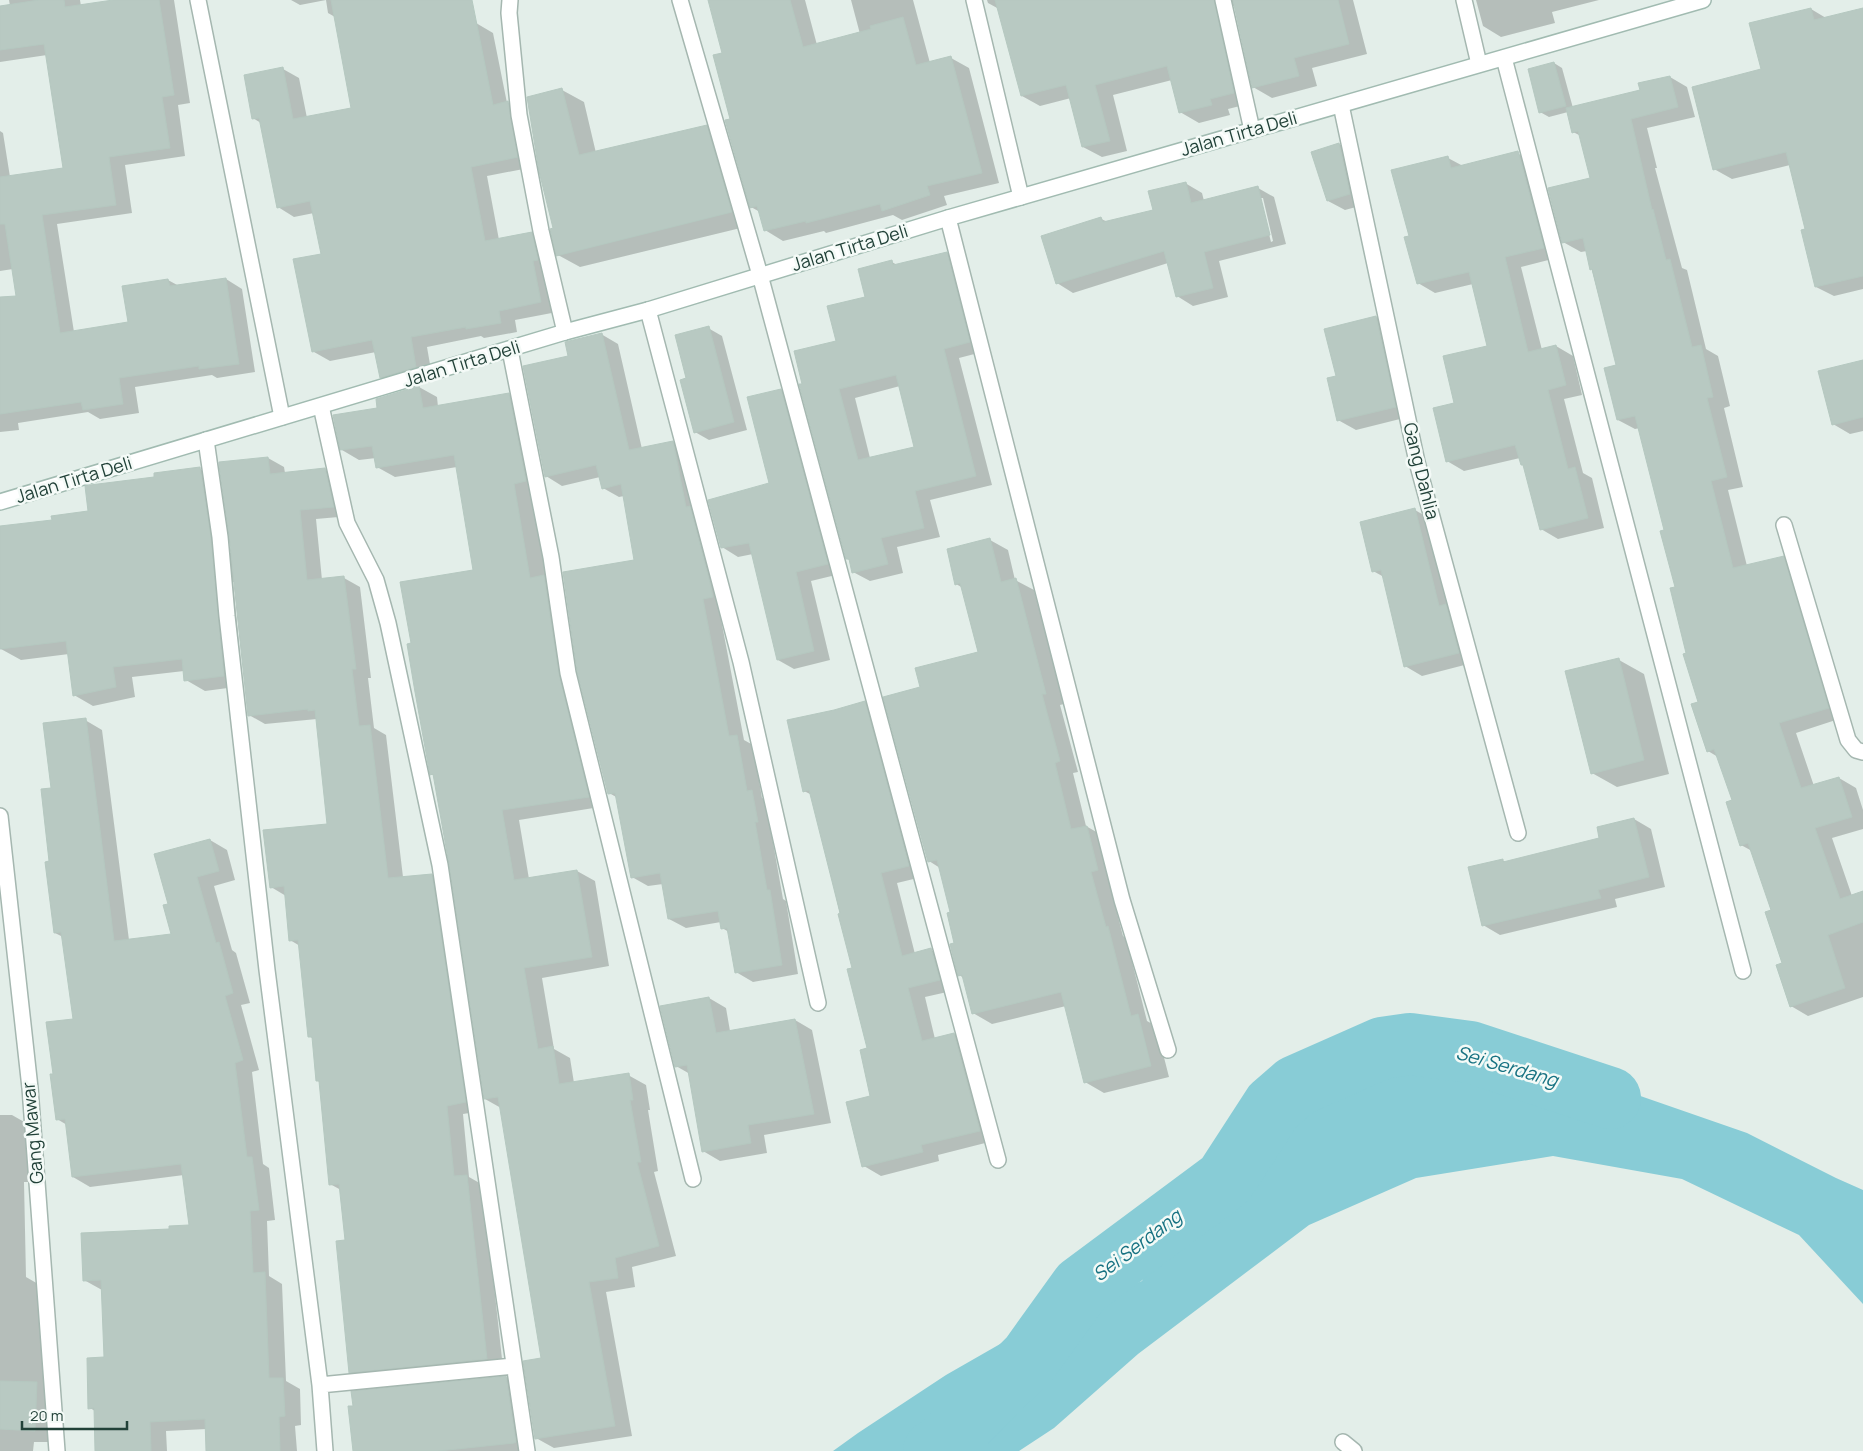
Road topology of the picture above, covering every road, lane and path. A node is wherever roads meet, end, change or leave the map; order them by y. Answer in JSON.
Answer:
{"nodes":[{"id":1,"x":198,"y":0,"type":"edge"},
{"id":2,"x":510,"y":0,"type":"edge"},
{"id":3,"x":680,"y":0,"type":"edge"},
{"id":4,"x":974,"y":0,"type":"edge"},
{"id":5,"x":1223,"y":0,"type":"edge"},
{"id":6,"x":1464,"y":0,"type":"edge"},
{"id":7,"x":1702,"y":0,"type":"edge"},
{"id":8,"x":1670,"y":5,"type":"edge"},
{"id":9,"x":1504,"y":58,"type":"junction"},
{"id":10,"x":1479,"y":64,"type":"junction"},
{"id":11,"x":1341,"y":105,"type":"junction"},
{"id":12,"x":1252,"y":130,"type":"junction"},
{"id":13,"x":1021,"y":197,"type":"junction"},
{"id":14,"x":948,"y":218,"type":"junction"},
{"id":15,"x":760,"y":276,"type":"junction"},
{"id":16,"x":648,"y":310,"type":"junction"},
{"id":17,"x":565,"y":332,"type":"junction"},
{"id":18,"x":510,"y":350,"type":"junction"},
{"id":19,"x":321,"y":406,"type":"junction"},
{"id":20,"x":282,"y":417,"type":"junction"},
{"id":21,"x":206,"y":440,"type":"junction"},
{"id":22,"x":0,"y":502,"type":"edge"},
{"id":23,"x":1784,"y":525,"type":"dead end"},
{"id":24,"x":1863,"y":752,"type":"edge"},
{"id":25,"x":0,"y":816,"type":"edge"},
{"id":26,"x":1518,"y":833,"type":"dead end"},
{"id":27,"x":1743,"y":971,"type":"dead end"},
{"id":28,"x":818,"y":1003,"type":"dead end"},
{"id":29,"x":1168,"y":1050,"type":"dead end"},
{"id":30,"x":998,"y":1160,"type":"dead end"},
{"id":31,"x":693,"y":1179,"type":"dead end"},
{"id":32,"x":514,"y":1366,"type":"junction"},
{"id":33,"x":320,"y":1385,"type":"junction"},
{"id":34,"x":57,"y":1451,"type":"edge"},
{"id":35,"x":325,"y":1451,"type":"edge"},
{"id":36,"x":527,"y":1451,"type":"edge"}],
"edges":[{"from":1,"to":20,"type":"street"},
{"from":2,"to":17,"type":"street"},
{"from":3,"to":15,"type":"street"},
{"from":4,"to":13,"type":"street"},
{"from":5,"to":12,"type":"street"},
{"from":6,"to":10,"type":"street"},
{"from":7,"to":8,"type":"street","name":"Jalan Tirta Deli"},
{"from":8,"to":9,"type":"street","name":"Jalan Tirta Deli"},
{"from":9,"to":10,"type":"street","name":"Jalan Tirta Deli"},
{"from":9,"to":27,"type":"street"},
{"from":10,"to":11,"type":"street","name":"Jalan Tirta Deli"},
{"from":11,"to":12,"type":"street","name":"Jalan Tirta Deli"},
{"from":11,"to":26,"type":"street","name":"Gang Dahlia"},
{"from":12,"to":13,"type":"street","name":"Jalan Tirta Deli"},
{"from":13,"to":14,"type":"street","name":"Jalan Tirta Deli"},
{"from":14,"to":15,"type":"street","name":"Jalan Tirta Deli"},
{"from":14,"to":29,"type":"street"},
{"from":15,"to":16,"type":"street","name":"Jalan Tirta Deli"},
{"from":15,"to":30,"type":"street"},
{"from":16,"to":17,"type":"street","name":"Jalan Tirta Deli"},
{"from":16,"to":28,"type":"street"},
{"from":17,"to":18,"type":"street","name":"Jalan Tirta Deli"},
{"from":18,"to":19,"type":"street","name":"Jalan Tirta Deli"},
{"from":18,"to":31,"type":"street"},
{"from":19,"to":20,"type":"street","name":"Jalan Tirta Deli"},
{"from":19,"to":32,"type":"street"},
{"from":20,"to":21,"type":"street","name":"Jalan Tirta Deli"},
{"from":21,"to":22,"type":"street","name":"Jalan Tirta Deli"},
{"from":21,"to":33,"type":"street"},
{"from":23,"to":24,"type":"street"},
{"from":25,"to":34,"type":"street","name":"Gang Mawar"},
{"from":32,"to":33,"type":"street"},
{"from":32,"to":36,"type":"street"},
{"from":33,"to":35,"type":"street"}]}
